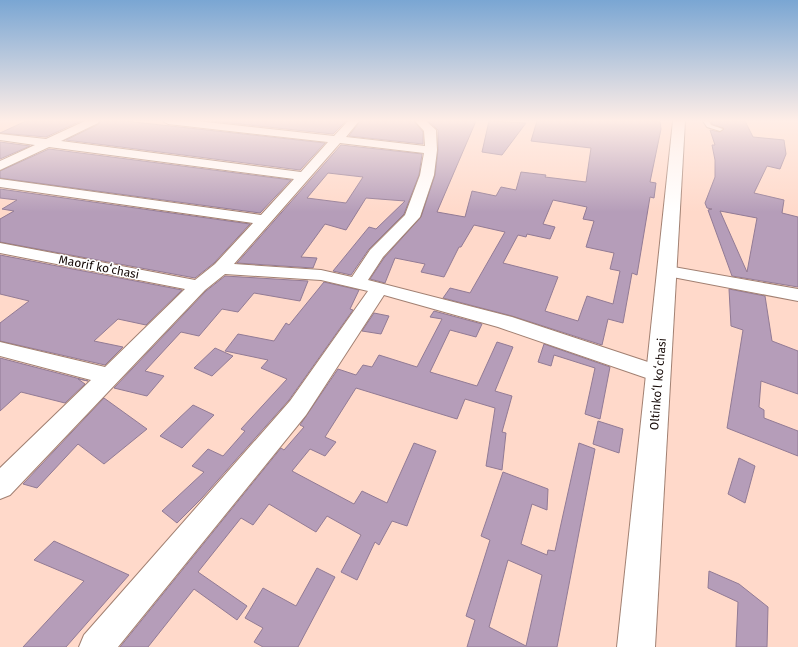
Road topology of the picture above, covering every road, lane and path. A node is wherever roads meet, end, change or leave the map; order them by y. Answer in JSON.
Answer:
{"nodes":[{"id":1,"x":31,"y":151,"type":"edge"},
{"id":2,"x":112,"y":151,"type":"edge"},
{"id":3,"x":327,"y":151,"type":"edge"},
{"id":4,"x":431,"y":151,"type":"edge"},
{"id":5,"x":678,"y":151,"type":"edge"},
{"id":6,"x":0,"y":166,"type":"edge"},
{"id":7,"x":304,"y":176,"type":"junction"},
{"id":8,"x":0,"y":183,"type":"edge"},
{"id":9,"x":265,"y":220,"type":"junction"},
{"id":10,"x":0,"y":248,"type":"edge"},
{"id":11,"x":221,"y":268,"type":"junction"},
{"id":12,"x":668,"y":271,"type":"junction"},
{"id":13,"x":199,"y":286,"type":"junction"},
{"id":14,"x":368,"y":286,"type":"junction"},
{"id":15,"x":798,"y":295,"type":"edge"},
{"id":16,"x":0,"y":349,"type":"edge"},
{"id":17,"x":658,"y":374,"type":"junction"},
{"id":18,"x":108,"y":376,"type":"junction"},
{"id":19,"x":0,"y":486,"type":"edge"},
{"id":20,"x":96,"y":647,"type":"edge"},
{"id":21,"x":636,"y":647,"type":"edge"}],
"edges":[{"from":1,"to":6,"type":"street"},
{"from":2,"to":7,"type":"street"},
{"from":3,"to":7,"type":"street"},
{"from":4,"to":14,"type":"street"},
{"from":5,"to":12,"type":"main road","name":"Oltinkoʻl koʻchasi"},
{"from":7,"to":9,"type":"street"},
{"from":8,"to":9,"type":"street"},
{"from":9,"to":11,"type":"street"},
{"from":10,"to":13,"type":"street","name":"Maorif koʻchasi"},
{"from":11,"to":13,"type":"street"},
{"from":11,"to":14,"type":"street"},
{"from":12,"to":15,"type":"street"},
{"from":12,"to":17,"type":"main road","name":"Oltinkoʻl koʻchasi"},
{"from":13,"to":18,"type":"street"},
{"from":14,"to":17,"type":"street"},
{"from":14,"to":20,"type":"street"},
{"from":16,"to":18,"type":"street"},
{"from":17,"to":21,"type":"main road","name":"Oltinkoʻl koʻchasi"},
{"from":18,"to":19,"type":"street"}]}
